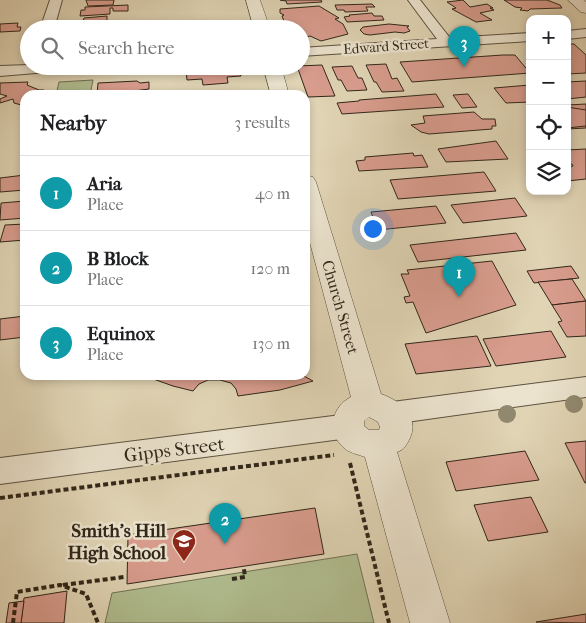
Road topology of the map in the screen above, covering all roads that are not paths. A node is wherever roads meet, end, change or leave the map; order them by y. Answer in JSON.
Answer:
{"nodes":[{"id":1,"x":56,"y":0,"type":"edge"},
{"id":2,"x":254,"y":0,"type":"edge"},
{"id":3,"x":414,"y":0,"type":"edge"},
{"id":4,"x":575,"y":0,"type":"edge"},
{"id":5,"x":586,"y":9,"type":"edge"},
{"id":6,"x":50,"y":20,"type":"edge"},
{"id":7,"x":260,"y":20,"type":"edge"},
{"id":8,"x":586,"y":33,"type":"edge"},
{"id":9,"x":571,"y":34,"type":"edge"},
{"id":10,"x":526,"y":37,"type":"edge"},
{"id":11,"x":446,"y":42,"type":"junction"},
{"id":12,"x":310,"y":51,"type":"edge"},
{"id":13,"x":20,"y":69,"type":"edge"},
{"id":14,"x":0,"y":71,"type":"edge"},
{"id":15,"x":274,"y":75,"type":"edge"},
{"id":16,"x":279,"y":90,"type":"edge"},
{"id":17,"x":310,"y":204,"type":"edge"},
{"id":18,"x":586,"y":388,"type":"edge"},
{"id":19,"x":362,"y":433,"type":"junction"},
{"id":20,"x":0,"y":471,"type":"edge"},
{"id":21,"x":430,"y":623,"type":"edge"}],
"edges":[{"from":1,"to":6,"type":"street"},
{"from":2,"to":7,"type":"street"},
{"from":3,"to":11,"type":"street"},
{"from":4,"to":5,"type":"street"},
{"from":8,"to":9,"type":"street"},
{"from":10,"to":11,"type":"street","name":"Edward Street"},
{"from":11,"to":12,"type":"street","name":"Edward Street"},
{"from":13,"to":14,"type":"street"},
{"from":15,"to":16,"type":"street"},
{"from":17,"to":19,"type":"street","name":"Church Street"},
{"from":18,"to":19,"type":"street","name":"Gipps Street"},
{"from":19,"to":20,"type":"street","name":"Gipps Street"},
{"from":19,"to":21,"type":"street","name":"Church Street"}]}
